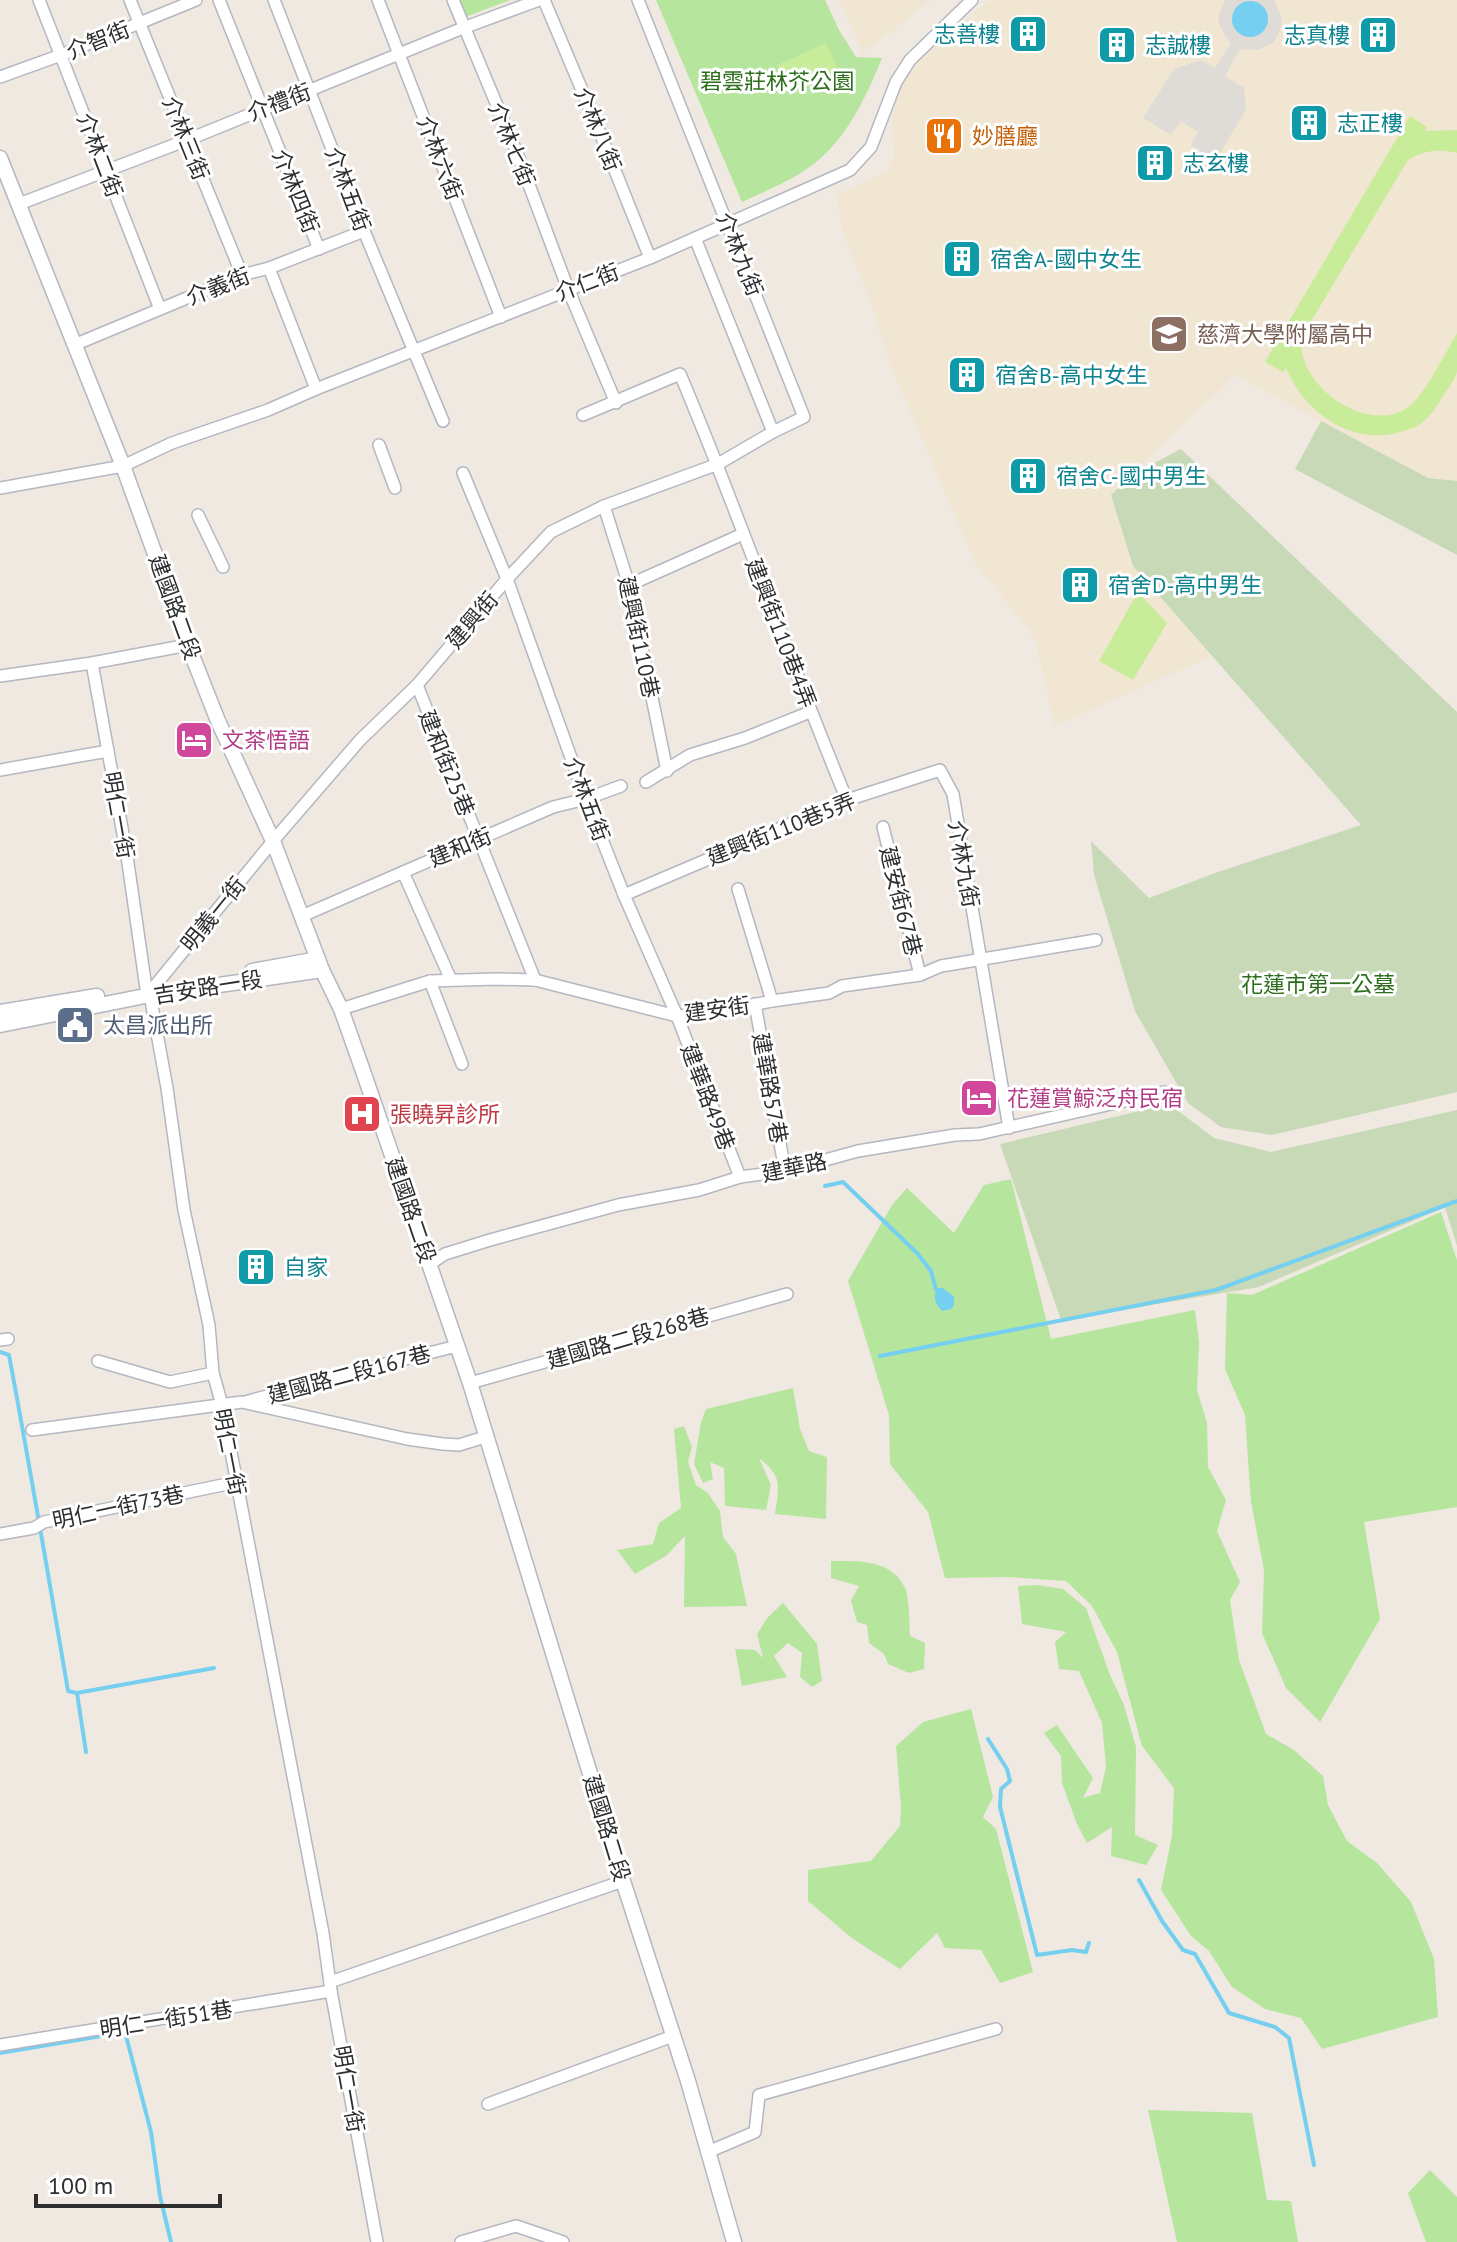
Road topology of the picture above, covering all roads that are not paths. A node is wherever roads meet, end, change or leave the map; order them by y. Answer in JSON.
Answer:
{"nodes":[{"id":1,"x":39,"y":0,"type":"edge"},
{"id":2,"x":130,"y":0,"type":"edge"},
{"id":3,"x":196,"y":0,"type":"edge"},
{"id":4,"x":219,"y":0,"type":"edge"},
{"id":5,"x":274,"y":0,"type":"edge"},
{"id":6,"x":378,"y":0,"type":"edge"},
{"id":7,"x":453,"y":0,"type":"edge"},
{"id":8,"x":542,"y":0,"type":"edge"},
{"id":9,"x":638,"y":0,"type":"edge"},
{"id":10,"x":972,"y":0,"type":"edge"},
{"id":11,"x":139,"y":24,"type":"junction"},
{"id":12,"x":463,"y":28,"type":"junction"},
{"id":13,"x":400,"y":54,"type":"junction"},
{"id":14,"x":61,"y":55,"type":"junction"},
{"id":15,"x":0,"y":77,"type":"edge"},
{"id":16,"x":310,"y":91,"type":"junction"},
{"id":17,"x":262,"y":108,"type":"junction"},
{"id":18,"x":187,"y":140,"type":"junction"},
{"id":19,"x":0,"y":158,"type":"edge"},
{"id":20,"x":107,"y":171,"type":"junction"},
{"id":21,"x":19,"y":204,"type":"junction"},
{"id":22,"x":728,"y":223,"type":"junction"},
{"id":23,"x":364,"y":231,"type":"junction"},
{"id":24,"x":695,"y":238,"type":"junction"},
{"id":25,"x":319,"y":249,"type":"junction"},
{"id":26,"x":650,"y":258,"type":"junction"},
{"id":27,"x":269,"y":268,"type":"junction"},
{"id":28,"x":242,"y":275,"type":"junction"},
{"id":29,"x":568,"y":289,"type":"junction"},
{"id":30,"x":160,"y":309,"type":"junction"},
{"id":31,"x":501,"y":317,"type":"junction"},
{"id":32,"x":74,"y":345,"type":"junction"},
{"id":33,"x":415,"y":351,"type":"junction"},
{"id":34,"x":316,"y":389,"type":"junction"},
{"id":35,"x":616,"y":403,"type":"junction"},
{"id":36,"x":583,"y":415,"type":"dead end"},
{"id":37,"x":443,"y":421,"type":"dead end"},
{"id":38,"x":773,"y":432,"type":"junction"},
{"id":39,"x":379,"y":445,"type":"dead end"},
{"id":40,"x":718,"y":464,"type":"junction"},
{"id":41,"x":123,"y":466,"type":"junction"},
{"id":42,"x":463,"y":473,"type":"dead end"},
{"id":43,"x":0,"y":488,"type":"edge"},
{"id":44,"x":395,"y":488,"type":"dead end"},
{"id":45,"x":604,"y":506,"type":"junction"},
{"id":46,"x":198,"y":515,"type":"dead end"},
{"id":47,"x":743,"y":534,"type":"junction"},
{"id":48,"x":223,"y":567,"type":"dead end"},
{"id":49,"x":507,"y":579,"type":"junction"},
{"id":50,"x":629,"y":585,"type":"junction"},
{"id":51,"x":188,"y":645,"type":"junction"},
{"id":52,"x":92,"y":663,"type":"junction"},
{"id":53,"x":0,"y":676,"type":"edge"},
{"id":54,"x":417,"y":685,"type":"junction"},
{"id":55,"x":810,"y":712,"type":"junction"},
{"id":56,"x":108,"y":751,"type":"junction"},
{"id":57,"x":0,"y":770,"type":"edge"},
{"id":58,"x":940,"y":770,"type":"joint"},
{"id":59,"x":667,"y":771,"type":"junction"},
{"id":60,"x":646,"y":782,"type":"dead end"},
{"id":61,"x":621,"y":786,"type":"dead end"},
{"id":62,"x":586,"y":799,"type":"junction"},
{"id":63,"x":847,"y":800,"type":"junction"},
{"id":64,"x":883,"y":827,"type":"dead end"},
{"id":65,"x":478,"y":840,"type":"junction"},
{"id":66,"x":273,"y":841,"type":"junction"},
{"id":67,"x":403,"y":872,"type":"junction"},
{"id":68,"x":738,"y":889,"type":"dead end"},
{"id":69,"x":624,"y":895,"type":"junction"},
{"id":70,"x":302,"y":916,"type":"junction"},
{"id":71,"x":1096,"y":940,"type":"dead end"},
{"id":72,"x":980,"y":960,"type":"junction"},
{"id":73,"x":320,"y":964,"type":"junction"},
{"id":74,"x":920,"y":975,"type":"junction"},
{"id":75,"x":451,"y":980,"type":"junction"},
{"id":76,"x":535,"y":980,"type":"junction"},
{"id":77,"x":430,"y":981,"type":"junction"},
{"id":78,"x":150,"y":990,"type":"junction"},
{"id":79,"x":772,"y":1001,"type":"junction"},
{"id":80,"x":755,"y":1004,"type":"junction"},
{"id":81,"x":341,"y":1009,"type":"junction"},
{"id":82,"x":0,"y":1012,"type":"edge"},
{"id":83,"x":677,"y":1016,"type":"junction"},
{"id":84,"x":0,"y":1025,"type":"edge"},
{"id":85,"x":462,"y":1064,"type":"dead end"},
{"id":86,"x":1164,"y":1092,"type":"dead end"},
{"id":87,"x":1009,"y":1128,"type":"junction"},
{"id":88,"x":785,"y":1171,"type":"junction"},
{"id":89,"x":740,"y":1177,"type":"junction"},
{"id":90,"x":430,"y":1264,"type":"junction"},
{"id":91,"x":787,"y":1294,"type":"dead end"},
{"id":92,"x":457,"y":1346,"type":"junction"},
{"id":93,"x":98,"y":1361,"type":"dead end"},
{"id":94,"x":213,"y":1373,"type":"junction"},
{"id":95,"x":470,"y":1383,"type":"junction"},
{"id":96,"x":242,"y":1402,"type":"junction"},
{"id":97,"x":222,"y":1405,"type":"junction"},
{"id":98,"x":32,"y":1430,"type":"dead end"},
{"id":99,"x":485,"y":1437,"type":"junction"},
{"id":100,"x":237,"y":1482,"type":"junction"},
{"id":101,"x":0,"y":1534,"type":"edge"},
{"id":102,"x":623,"y":1881,"type":"junction"},
{"id":103,"x":331,"y":1987,"type":"junction"},
{"id":104,"x":996,"y":2029,"type":"dead end"},
{"id":105,"x":673,"y":2036,"type":"junction"},
{"id":106,"x":0,"y":2045,"type":"edge"},
{"id":107,"x":488,"y":2104,"type":"dead end"},
{"id":108,"x":708,"y":2152,"type":"junction"},
{"id":109,"x":377,"y":2242,"type":"edge"},
{"id":110,"x":461,"y":2242,"type":"edge"},
{"id":111,"x":563,"y":2242,"type":"edge"},
{"id":112,"x":734,"y":2242,"type":"edge"}],
"edges":[{"from":1,"to":14,"type":"street","name":"介林二街"},
{"from":2,"to":11,"type":"street","name":"介林三街"},
{"from":3,"to":11,"type":"street","name":"介智街"},
{"from":4,"to":17,"type":"street","name":"介林四街"},
{"from":5,"to":16,"type":"street","name":"介林五街"},
{"from":6,"to":13,"type":"street","name":"介林六街"},
{"from":7,"to":12,"type":"street","name":"介林七街"},
{"from":8,"to":12,"type":"street","name":"介禮街"},
{"from":8,"to":26,"type":"street","name":"介林八街"},
{"from":9,"to":22,"type":"street","name":"介林九街"},
{"from":10,"to":22,"type":"street","name":"介仁街"},
{"from":11,"to":14,"type":"street","name":"介智街"},
{"from":11,"to":18,"type":"street","name":"介林三街"},
{"from":12,"to":13,"type":"street","name":"介禮街"},
{"from":12,"to":29,"type":"street","name":"介林七街"},
{"from":13,"to":16,"type":"street","name":"介禮街"},
{"from":13,"to":31,"type":"street","name":"介林六街"},
{"from":14,"to":15,"type":"street","name":"介智街"},
{"from":14,"to":20,"type":"street","name":"介林二街"},
{"from":16,"to":17,"type":"street","name":"介禮街"},
{"from":16,"to":23,"type":"street","name":"介林五街"},
{"from":17,"to":18,"type":"street","name":"介禮街"},
{"from":17,"to":25,"type":"street","name":"介林四街"},
{"from":18,"to":20,"type":"street","name":"介禮街"},
{"from":18,"to":28,"type":"street","name":"介林三街"},
{"from":19,"to":21,"type":"street","name":"建國路二段"},
{"from":20,"to":21,"type":"street","name":"介禮街"},
{"from":20,"to":30,"type":"street","name":"介林二街"},
{"from":21,"to":32,"type":"street","name":"建國路二段"},
{"from":22,"to":24,"type":"street","name":"介仁街"},
{"from":22,"to":38,"type":"street","name":"介林九街"},
{"from":23,"to":25,"type":"street","name":"介義街"},
{"from":23,"to":33,"type":"street","name":"介林五街"},
{"from":24,"to":26,"type":"street","name":"介仁街"},
{"from":24,"to":38,"type":"street"},
{"from":25,"to":27,"type":"street","name":"介義街"},
{"from":26,"to":29,"type":"street","name":"介仁街"},
{"from":27,"to":28,"type":"street","name":"介義街"},
{"from":27,"to":34,"type":"street"},
{"from":28,"to":30,"type":"street","name":"介義街"},
{"from":29,"to":31,"type":"street","name":"介仁街"},
{"from":29,"to":35,"type":"street","name":"介林七街"},
{"from":30,"to":32,"type":"street","name":"介義街"},
{"from":31,"to":33,"type":"street","name":"介仁街"},
{"from":32,"to":41,"type":"street","name":"建國路二段"},
{"from":33,"to":34,"type":"street","name":"介仁街"},
{"from":33,"to":37,"type":"street","name":"介林五街"},
{"from":34,"to":41,"type":"street","name":"介仁街"},
{"from":35,"to":36,"type":"street"},
{"from":35,"to":40,"type":"street","name":"建興街110巷4弄"},
{"from":38,"to":40,"type":"street","name":"介林九街"},
{"from":39,"to":44,"type":"street"},
{"from":40,"to":45,"type":"street","name":"建興街"},
{"from":40,"to":47,"type":"street","name":"建興街110巷4弄"},
{"from":41,"to":43,"type":"street","name":"介仁街"},
{"from":41,"to":51,"type":"street","name":"建國路二段"},
{"from":42,"to":49,"type":"street","name":"介林五街"},
{"from":45,"to":49,"type":"street","name":"建興街"},
{"from":45,"to":50,"type":"street","name":"建興街110巷"},
{"from":46,"to":48,"type":"street"},
{"from":47,"to":50,"type":"street"},
{"from":47,"to":55,"type":"street","name":"建興街110巷4弄"},
{"from":49,"to":54,"type":"street","name":"建興街"},
{"from":49,"to":62,"type":"street","name":"介林五街"},
{"from":50,"to":59,"type":"street","name":"建興街110巷"},
{"from":51,"to":52,"type":"street"},
{"from":51,"to":66,"type":"street","name":"建國路二段"},
{"from":52,"to":53,"type":"street"},
{"from":52,"to":56,"type":"street","name":"明仁一街"},
{"from":54,"to":65,"type":"street","name":"建和街25巷"},
{"from":54,"to":66,"type":"street","name":"建興街"},
{"from":55,"to":59,"type":"street"},
{"from":55,"to":63,"type":"street","name":"建興街110巷4弄"},
{"from":56,"to":57,"type":"street"},
{"from":56,"to":78,"type":"street","name":"明仁一街"},
{"from":58,"to":63,"type":"street","name":"建興街110巷5弄"},
{"from":58,"to":72,"type":"street","name":"介林九街"},
{"from":59,"to":60,"type":"street"},
{"from":61,"to":62,"type":"street","name":"建和街"},
{"from":62,"to":65,"type":"street","name":"建和街"},
{"from":62,"to":69,"type":"street","name":"介林五街"},
{"from":63,"to":69,"type":"street","name":"建興街110巷5弄"},
{"from":64,"to":74,"type":"street","name":"建安街67巷"},
{"from":65,"to":67,"type":"street","name":"建和街"},
{"from":65,"to":76,"type":"street","name":"建和街25巷"},
{"from":66,"to":70,"type":"street","name":"建國路二段"},
{"from":66,"to":78,"type":"street","name":"明義一街"},
{"from":67,"to":70,"type":"street","name":"建和街"},
{"from":67,"to":75,"type":"street"},
{"from":68,"to":79,"type":"street"},
{"from":69,"to":83,"type":"street","name":"介林五街"},
{"from":70,"to":73,"type":"street","name":"建國路二段"},
{"from":71,"to":72,"type":"street","name":"建安街"},
{"from":72,"to":74,"type":"street","name":"建安街"},
{"from":72,"to":87,"type":"street","name":"介林九街"},
{"from":73,"to":78,"type":"street","name":"吉安路一段"},
{"from":73,"to":81,"type":"street","name":"建國路二段"},
{"from":74,"to":79,"type":"street","name":"建安街"},
{"from":75,"to":76,"type":"street","name":"建安街"},
{"from":75,"to":77,"type":"street","name":"建安街"},
{"from":76,"to":83,"type":"street","name":"建安街"},
{"from":77,"to":81,"type":"street","name":"建安街"},
{"from":77,"to":85,"type":"street"},
{"from":78,"to":82,"type":"street","name":"吉安路一段"},
{"from":78,"to":84,"type":"street","name":"吉安路一段"},
{"from":78,"to":94,"type":"street","name":"明仁一街"},
{"from":79,"to":80,"type":"street","name":"建安街"},
{"from":80,"to":83,"type":"street","name":"建安街"},
{"from":80,"to":88,"type":"street","name":"建華路57巷"},
{"from":81,"to":90,"type":"street","name":"建國路二段"},
{"from":83,"to":89,"type":"street","name":"建華路49巷"},
{"from":86,"to":87,"type":"street","name":"建華路"},
{"from":87,"to":88,"type":"street","name":"建華路"},
{"from":88,"to":89,"type":"street","name":"建華路"},
{"from":89,"to":90,"type":"street","name":"建華路"},
{"from":90,"to":92,"type":"street","name":"建國路二段"},
{"from":91,"to":95,"type":"street","name":"建國路二段268巷"},
{"from":92,"to":95,"type":"street","name":"建國路二段"},
{"from":92,"to":96,"type":"street","name":"建國路二段167巷"},
{"from":93,"to":94,"type":"street"},
{"from":94,"to":97,"type":"street","name":"明仁一街"},
{"from":95,"to":99,"type":"street","name":"建國路二段"},
{"from":96,"to":97,"type":"street","name":"建國路二段167巷"},
{"from":96,"to":99,"type":"street"},
{"from":97,"to":98,"type":"street","name":"建國路二段167巷"},
{"from":97,"to":100,"type":"street","name":"明仁一街"},
{"from":99,"to":102,"type":"street","name":"建國路二段"},
{"from":100,"to":101,"type":"street","name":"明仁一街73巷"},
{"from":100,"to":103,"type":"street","name":"明仁一街"},
{"from":102,"to":103,"type":"street","name":"明仁一街51巷"},
{"from":102,"to":105,"type":"street","name":"建國路二段"},
{"from":103,"to":106,"type":"street","name":"明仁一街51巷"},
{"from":103,"to":109,"type":"street","name":"明仁一街"},
{"from":104,"to":108,"type":"street"},
{"from":105,"to":107,"type":"street"},
{"from":105,"to":108,"type":"street","name":"建國路二段"},
{"from":108,"to":112,"type":"street","name":"建國路二段"},
{"from":110,"to":111,"type":"street"}]}
